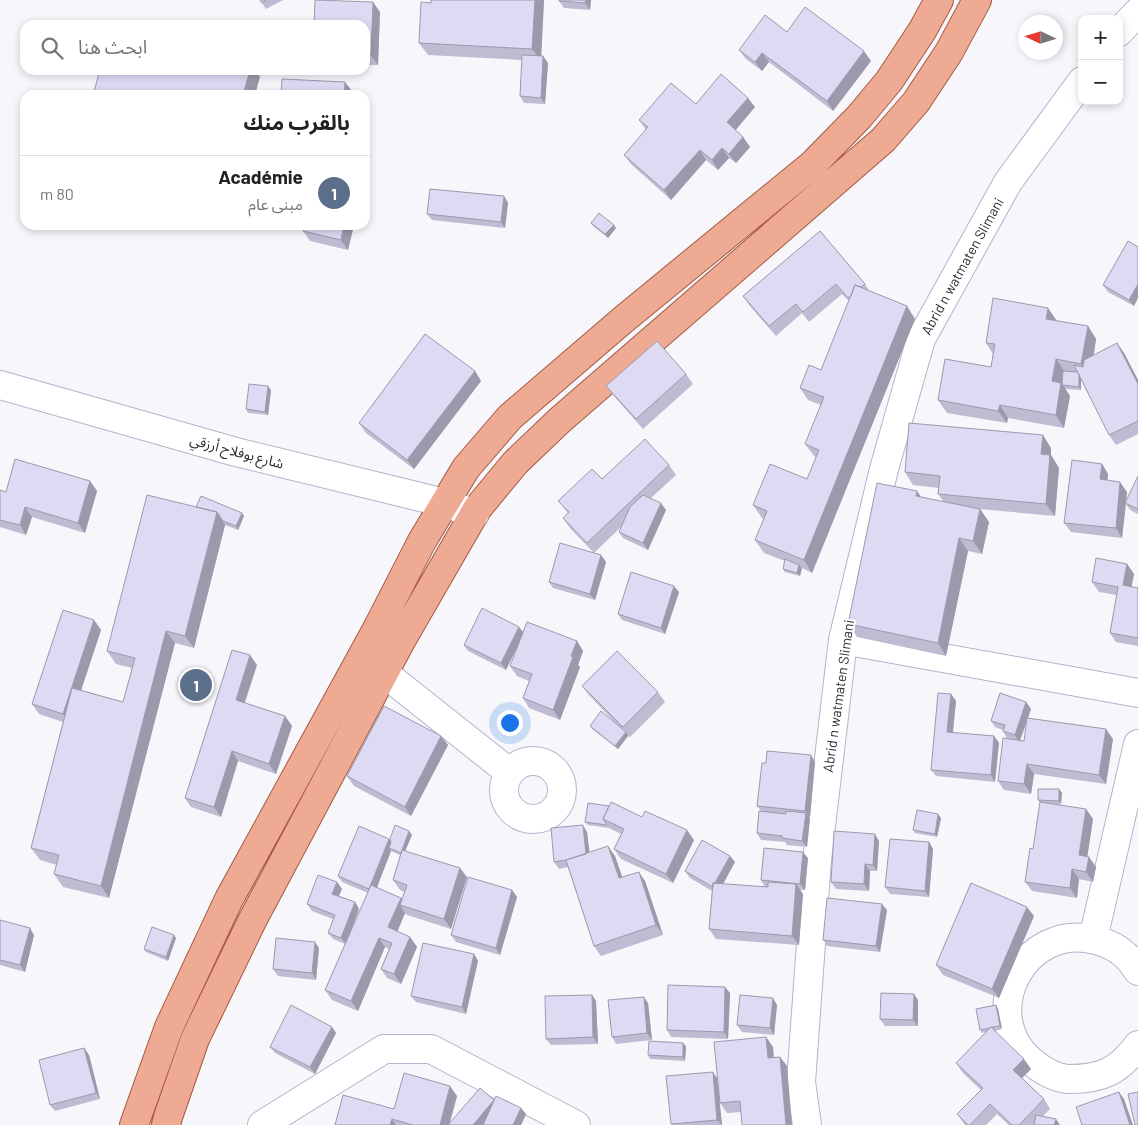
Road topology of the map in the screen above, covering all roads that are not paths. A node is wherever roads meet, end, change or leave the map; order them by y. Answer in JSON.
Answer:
{"nodes":[{"id":1,"x":939,"y":0,"type":"edge"},
{"id":2,"x":978,"y":0,"type":"edge"},
{"id":3,"x":1138,"y":12,"type":"edge"},
{"id":4,"x":1123,"y":28,"type":"edge"},
{"id":5,"x":1078,"y":86,"type":"edge"},
{"id":6,"x":0,"y":385,"type":"edge"},
{"id":7,"x":445,"y":503,"type":"junction"},
{"id":8,"x":475,"y":514,"type":"junction"},
{"id":9,"x":843,"y":640,"type":"junction"},
{"id":10,"x":384,"y":673,"type":"junction"},
{"id":11,"x":1138,"y":693,"type":"edge"},
{"id":12,"x":1138,"y":744,"type":"edge"},
{"id":13,"x":509,"y":772,"type":"dead end"},
{"id":14,"x":1093,"y":939,"type":"junction"},
{"id":15,"x":1138,"y":971,"type":"edge"},
{"id":16,"x":1138,"y":1045,"type":"edge"},
{"id":17,"x":134,"y":1125,"type":"edge"},
{"id":18,"x":166,"y":1125,"type":"edge"},
{"id":19,"x":262,"y":1125,"type":"edge"},
{"id":20,"x":576,"y":1125,"type":"edge"},
{"id":21,"x":807,"y":1125,"type":"edge"}],
"edges":[{"from":1,"to":7,"type":"main road"},
{"from":2,"to":8,"type":"main road"},
{"from":3,"to":4,"type":"street"},
{"from":5,"to":9,"type":"street","name":"Abrid n watmaten Slimani"},
{"from":6,"to":7,"type":"street","name":"شارع بوفلاح أرزقي"},
{"from":7,"to":8,"type":"street","name":"شارع بوفلاح أرزقي"},
{"from":7,"to":17,"type":"main road"},
{"from":8,"to":10,"type":"main road"},
{"from":9,"to":11,"type":"street"},
{"from":9,"to":21,"type":"street","name":"Abrid n watmaten Slimani"},
{"from":10,"to":13,"type":"street"},
{"from":10,"to":18,"type":"main road"},
{"from":12,"to":14,"type":"street"},
{"from":14,"to":15,"type":"street"},
{"from":14,"to":16,"type":"street"},
{"from":19,"to":20,"type":"street"}]}
